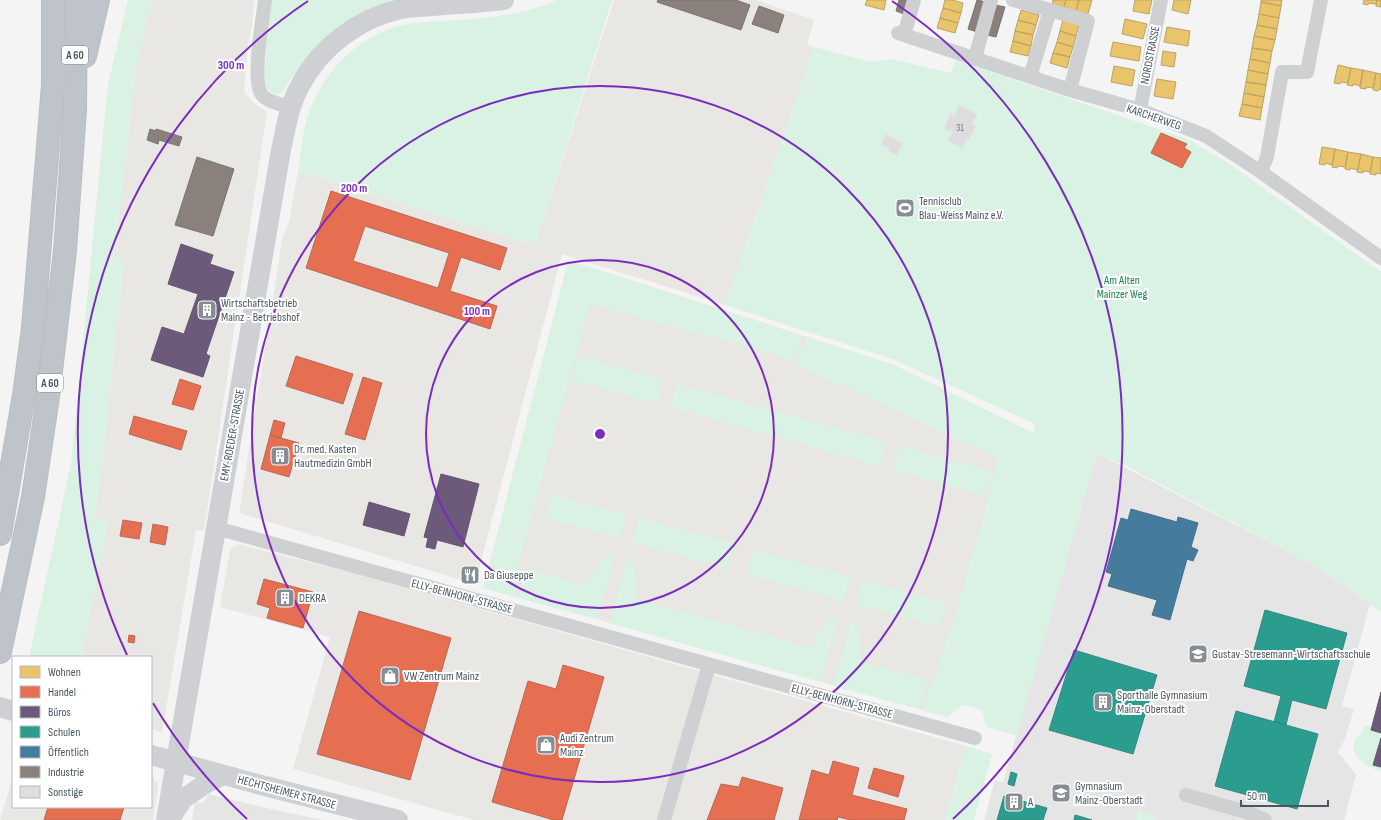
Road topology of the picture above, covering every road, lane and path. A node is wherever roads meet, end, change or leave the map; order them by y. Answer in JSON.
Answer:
{"nodes":[{"id":1,"x":53,"y":0,"type":"edge"},
{"id":2,"x":76,"y":0,"type":"edge"},
{"id":3,"x":98,"y":0,"type":"edge"},
{"id":4,"x":265,"y":0,"type":"edge"},
{"id":5,"x":504,"y":0,"type":"edge"},
{"id":6,"x":914,"y":0,"type":"edge"},
{"id":7,"x":991,"y":0,"type":"edge"},
{"id":8,"x":1014,"y":0,"type":"edge"},
{"id":9,"x":1161,"y":0,"type":"edge"},
{"id":10,"x":1321,"y":0,"type":"edge"},
{"id":11,"x":1050,"y":10,"type":"junction"},
{"id":12,"x":975,"y":58,"type":"junction"},
{"id":13,"x":1030,"y":77,"type":"junction"},
{"id":14,"x":1070,"y":90,"type":"junction"},
{"id":15,"x":291,"y":108,"type":"junction"},
{"id":16,"x":75,"y":110,"type":"junction"},
{"id":17,"x":1140,"y":110,"type":"junction"},
{"id":18,"x":1261,"y":172,"type":"junction"},
{"id":19,"x":1381,"y":258,"type":"edge"},
{"id":20,"x":216,"y":528,"type":"junction"},
{"id":21,"x":0,"y":534,"type":"edge"},
{"id":22,"x":0,"y":652,"type":"edge"},
{"id":23,"x":709,"y":664,"type":"junction"},
{"id":24,"x":0,"y":707,"type":"edge"},
{"id":25,"x":12,"y":711,"type":"edge"},
{"id":26,"x":975,"y":738,"type":"dead end"},
{"id":27,"x":152,"y":755,"type":"edge"},
{"id":28,"x":176,"y":763,"type":"junction"},
{"id":29,"x":223,"y":775,"type":"junction"},
{"id":30,"x":1186,"y":795,"type":"dead end"},
{"id":31,"x":168,"y":820,"type":"edge"},
{"id":32,"x":398,"y":820,"type":"edge"},
{"id":33,"x":664,"y":820,"type":"edge"},
{"id":34,"x":1265,"y":820,"type":"edge"}],
"edges":[{"from":1,"to":21,"type":"highway","number":"A 60"},
{"from":2,"to":16,"type":"highway","number":"A 60"},
{"from":3,"to":16,"type":"highway"},
{"from":4,"to":15,"type":"street"},
{"from":5,"to":15,"type":"street","name":"EMY-ROEDER-STRASSE"},
{"from":6,"to":12,"type":"street","name":"KARCHERWEG"},
{"from":7,"to":12,"type":"street"},
{"from":8,"to":11,"type":"street"},
{"from":9,"to":17,"type":"street","name":"NORDSTRASSE"},
{"from":10,"to":18,"type":"street"},
{"from":11,"to":13,"type":"street"},
{"from":11,"to":14,"type":"street"},
{"from":12,"to":13,"type":"street","name":"KARCHERWEG"},
{"from":13,"to":14,"type":"street","name":"KARCHERWEG"},
{"from":14,"to":17,"type":"street","name":"KARCHERWEG"},
{"from":15,"to":20,"type":"street","name":"EMY-ROEDER-STRASSE"},
{"from":16,"to":22,"type":"highway","number":"A 60"},
{"from":17,"to":18,"type":"street","name":"KARCHERWEG"},
{"from":18,"to":19,"type":"street","name":"KARCHERWEG"},
{"from":20,"to":23,"type":"street","name":"ELLY-BEINHORN-STRASSE"},
{"from":20,"to":28,"type":"street","name":"EMY-ROEDER-STRASSE"},
{"from":23,"to":26,"type":"street","name":"ELLY-BEINHORN-STRASSE"},
{"from":23,"to":33,"type":"street"},
{"from":24,"to":25,"type":"street"},
{"from":27,"to":28,"type":"street","name":"HECHTSHEIMER STRASSE"},
{"from":28,"to":29,"type":"street","name":"HECHTSHEIMER STRASSE"},
{"from":28,"to":31,"type":"street","name":"EMY-ROEDER-STRASSE"},
{"from":29,"to":31,"type":"street"},
{"from":29,"to":32,"type":"street","name":"HECHTSHEIMER STRASSE"},
{"from":30,"to":34,"type":"street"}]}
